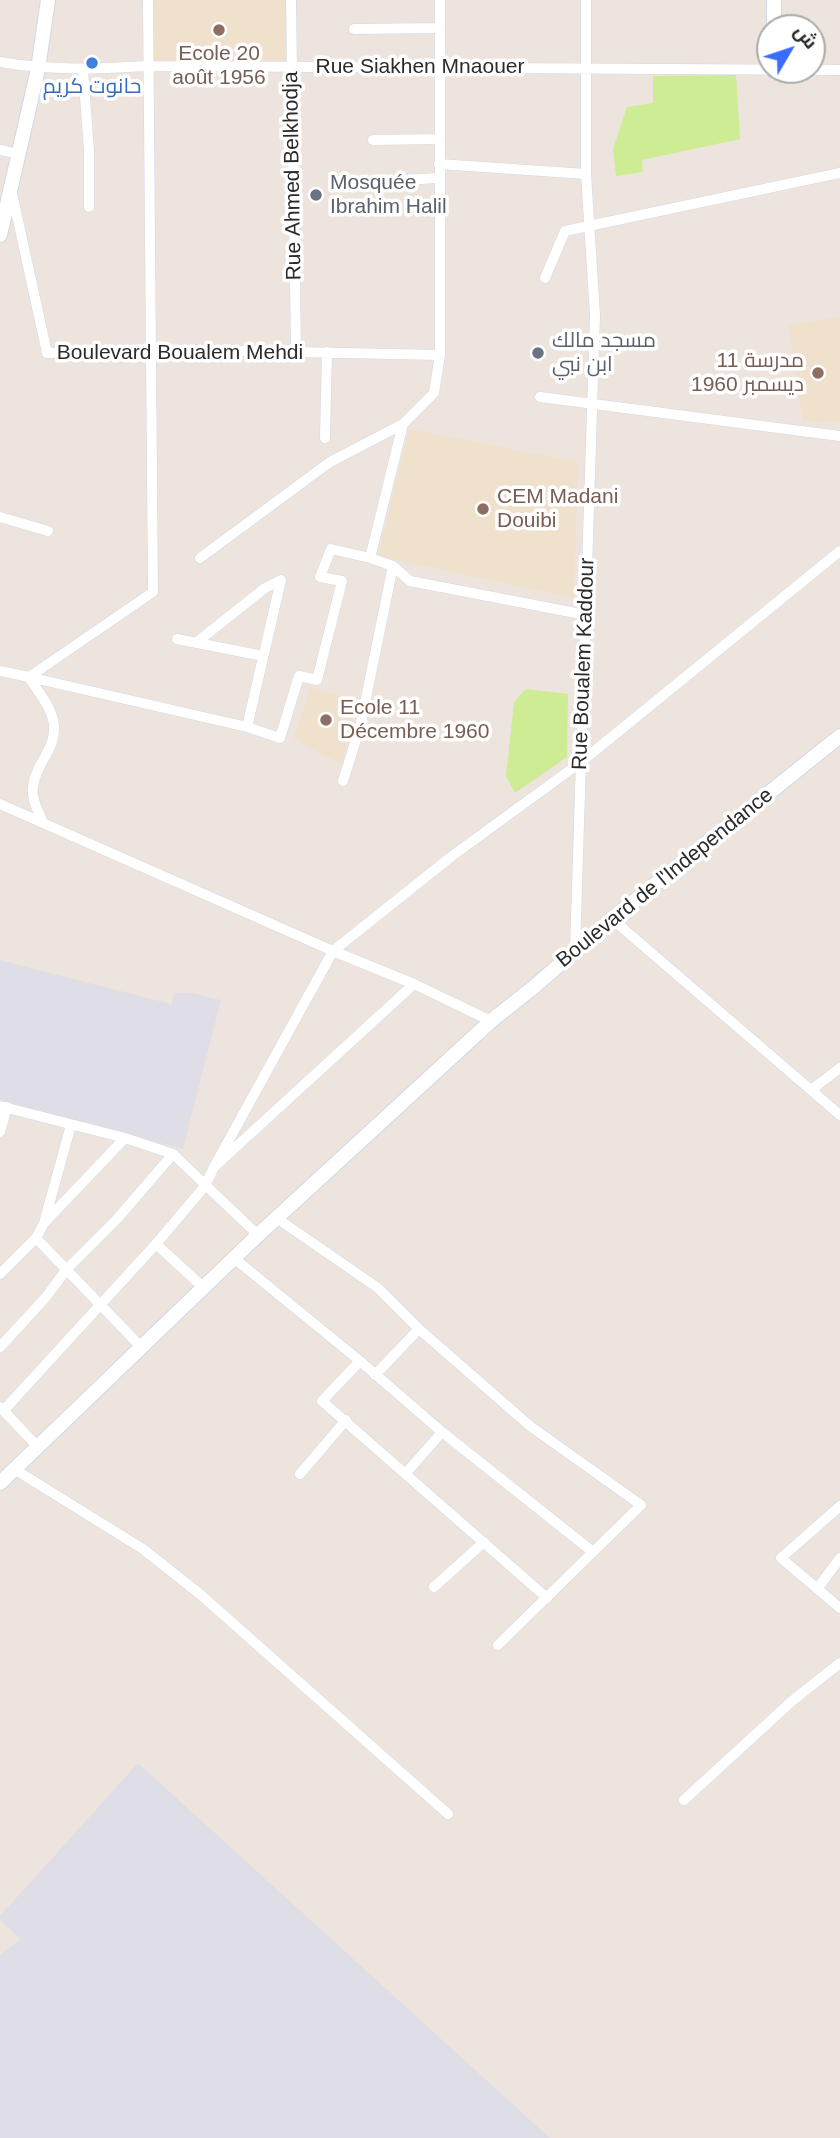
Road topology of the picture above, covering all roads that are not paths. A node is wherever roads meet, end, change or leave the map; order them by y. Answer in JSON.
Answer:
{"nodes":[{"id":1,"x":48,"y":0,"type":"edge"},
{"id":2,"x":148,"y":0,"type":"edge"},
{"id":3,"x":291,"y":0,"type":"edge"},
{"id":4,"x":440,"y":0,"type":"edge"},
{"id":5,"x":586,"y":0,"type":"edge"},
{"id":6,"x":440,"y":28,"type":"junction"},
{"id":7,"x":354,"y":29,"type":"dead end"},
{"id":8,"x":0,"y":62,"type":"edge"},
{"id":9,"x":148,"y":66,"type":"junction"},
{"id":10,"x":438,"y":67,"type":"junction"},
{"id":11,"x":587,"y":67,"type":"junction"},
{"id":12,"x":291,"y":68,"type":"junction"},
{"id":13,"x":38,"y":69,"type":"junction"},
{"id":14,"x":83,"y":70,"type":"junction"},
{"id":15,"x":756,"y":70,"type":"edge"},
{"id":16,"x":439,"y":139,"type":"junction"},
{"id":17,"x":373,"y":140,"type":"dead end"},
{"id":18,"x":0,"y":150,"type":"edge"},
{"id":19,"x":19,"y":154,"type":"junction"},
{"id":20,"x":439,"y":164,"type":"junction"},
{"id":21,"x":840,"y":173,"type":"edge"},
{"id":22,"x":586,"y":174,"type":"junction"},
{"id":23,"x":439,"y":178,"type":"junction"},
{"id":24,"x":345,"y":183,"type":"dead end"},
{"id":25,"x":11,"y":189,"type":"junction"},
{"id":26,"x":89,"y":207,"type":"dead end"},
{"id":27,"x":589,"y":226,"type":"junction"},
{"id":28,"x":0,"y":235,"type":"edge"},
{"id":29,"x":545,"y":278,"type":"dead end"},
{"id":30,"x":150,"y":349,"type":"junction"},
{"id":31,"x":327,"y":352,"type":"junction"},
{"id":32,"x":296,"y":353,"type":"junction"},
{"id":33,"x":440,"y":355,"type":"junction"},
{"id":34,"x":540,"y":397,"type":"dead end"},
{"id":35,"x":591,"y":405,"type":"junction"},
{"id":36,"x":403,"y":424,"type":"junction"},
{"id":37,"x":840,"y":436,"type":"edge"},
{"id":38,"x":325,"y":438,"type":"dead end"},
{"id":39,"x":0,"y":517,"type":"edge"},
{"id":40,"x":48,"y":531,"type":"dead end"},
{"id":41,"x":840,"y":551,"type":"edge"},
{"id":42,"x":200,"y":558,"type":"dead end"},
{"id":43,"x":370,"y":558,"type":"junction"},
{"id":44,"x":393,"y":566,"type":"junction"},
{"id":45,"x":586,"y":615,"type":"junction"},
{"id":46,"x":177,"y":639,"type":"dead end"},
{"id":47,"x":197,"y":642,"type":"junction"},
{"id":48,"x":263,"y":656,"type":"junction"},
{"id":49,"x":0,"y":671,"type":"edge"},
{"id":50,"x":29,"y":677,"type":"junction"},
{"id":51,"x":247,"y":727,"type":"junction"},
{"id":52,"x":840,"y":736,"type":"edge"},
{"id":53,"x":580,"y":762,"type":"junction"},
{"id":54,"x":343,"y":781,"type":"dead end"},
{"id":55,"x":0,"y":804,"type":"edge"},
{"id":56,"x":43,"y":823,"type":"junction"},
{"id":57,"x":612,"y":919,"type":"junction"},
{"id":58,"x":333,"y":951,"type":"junction"},
{"id":59,"x":575,"y":951,"type":"junction"},
{"id":60,"x":414,"y":984,"type":"junction"},
{"id":61,"x":491,"y":1021,"type":"junction"},
{"id":62,"x":840,"y":1068,"type":"edge"},
{"id":63,"x":811,"y":1090,"type":"junction"},
{"id":64,"x":3,"y":1107,"type":"edge"},
{"id":65,"x":840,"y":1115,"type":"edge"},
{"id":66,"x":71,"y":1125,"type":"junction"},
{"id":67,"x":0,"y":1132,"type":"edge"},
{"id":68,"x":125,"y":1138,"type":"junction"},
{"id":69,"x":173,"y":1154,"type":"junction"},
{"id":70,"x":214,"y":1167,"type":"junction"},
{"id":71,"x":205,"y":1186,"type":"junction"},
{"id":72,"x":278,"y":1219,"type":"junction"},
{"id":73,"x":44,"y":1223,"type":"junction"},
{"id":74,"x":258,"y":1235,"type":"junction"},
{"id":75,"x":36,"y":1238,"type":"junction"},
{"id":76,"x":156,"y":1244,"type":"junction"},
{"id":77,"x":235,"y":1259,"type":"junction"},
{"id":78,"x":66,"y":1270,"type":"junction"},
{"id":79,"x":0,"y":1274,"type":"edge"},
{"id":80,"x":204,"y":1288,"type":"junction"},
{"id":81,"x":101,"y":1304,"type":"junction"},
{"id":82,"x":419,"y":1329,"type":"junction"},
{"id":83,"x":0,"y":1347,"type":"edge"},
{"id":84,"x":142,"y":1348,"type":"junction"},
{"id":85,"x":360,"y":1361,"type":"junction"},
{"id":86,"x":375,"y":1374,"type":"junction"},
{"id":87,"x":2,"y":1408,"type":"edge"},
{"id":88,"x":346,"y":1420,"type":"junction"},
{"id":89,"x":442,"y":1432,"type":"junction"},
{"id":90,"x":37,"y":1446,"type":"junction"},
{"id":91,"x":15,"y":1469,"type":"junction"},
{"id":92,"x":405,"y":1473,"type":"junction"},
{"id":93,"x":300,"y":1474,"type":"dead end"},
{"id":94,"x":0,"y":1483,"type":"edge"},
{"id":95,"x":840,"y":1506,"type":"edge"},
{"id":96,"x":484,"y":1542,"type":"junction"},
{"id":97,"x":593,"y":1552,"type":"junction"},
{"id":98,"x":840,"y":1558,"type":"edge"},
{"id":99,"x":434,"y":1587,"type":"dead end"},
{"id":100,"x":817,"y":1589,"type":"junction"},
{"id":101,"x":547,"y":1598,"type":"junction"},
{"id":102,"x":840,"y":1608,"type":"edge"},
{"id":103,"x":498,"y":1645,"type":"dead end"},
{"id":104,"x":840,"y":1663,"type":"edge"},
{"id":105,"x":684,"y":1800,"type":"dead end"},
{"id":106,"x":448,"y":1814,"type":"dead end"}],
"edges":[{"from":1,"to":13,"type":"street"},
{"from":2,"to":9,"type":"street"},
{"from":3,"to":12,"type":"street","name":"Rue Ahmed Belkhodja"},
{"from":4,"to":6,"type":"street"},
{"from":5,"to":11,"type":"street","name":"Rue Boualem Kaddour"},
{"from":6,"to":7,"type":"street"},
{"from":6,"to":10,"type":"street"},
{"from":8,"to":13,"type":"street","name":"Rue Siakhen Mnaouer"},
{"from":9,"to":12,"type":"street","name":"Rue Siakhen Mnaouer"},
{"from":9,"to":14,"type":"street","name":"Rue Siakhen Mnaouer"},
{"from":9,"to":30,"type":"street"},
{"from":10,"to":11,"type":"street","name":"Rue Siakhen Mnaouer"},
{"from":10,"to":12,"type":"street","name":"Rue Siakhen Mnaouer"},
{"from":10,"to":16,"type":"street"},
{"from":11,"to":15,"type":"street","name":"Rue Siakhen Mnaouer"},
{"from":11,"to":22,"type":"street","name":"Rue Boualem Kaddour"},
{"from":12,"to":32,"type":"street","name":"Rue Ahmed Belkhodja"},
{"from":13,"to":14,"type":"street","name":"Rue Siakhen Mnaouer"},
{"from":13,"to":19,"type":"street"},
{"from":14,"to":26,"type":"street"},
{"from":16,"to":17,"type":"street"},
{"from":16,"to":20,"type":"street"},
{"from":18,"to":19,"type":"street"},
{"from":19,"to":25,"type":"street"},
{"from":20,"to":22,"type":"street"},
{"from":20,"to":23,"type":"street"},
{"from":21,"to":27,"type":"street"},
{"from":22,"to":27,"type":"street","name":"Rue Boualem Kaddour"},
{"from":23,"to":24,"type":"street"},
{"from":23,"to":33,"type":"street"},
{"from":25,"to":28,"type":"street"},
{"from":25,"to":30,"type":"street","name":"Boulevard Boualem Mehdi"},
{"from":27,"to":29,"type":"street"},
{"from":27,"to":35,"type":"street","name":"Rue Boualem Kaddour"},
{"from":30,"to":32,"type":"street","name":"Boulevard Boualem Mehdi"},
{"from":30,"to":50,"type":"street"},
{"from":31,"to":32,"type":"street","name":"Boulevard Boualem Mehdi"},
{"from":31,"to":33,"type":"street","name":"Boulevard Boualem Mehdi"},
{"from":31,"to":38,"type":"street"},
{"from":33,"to":36,"type":"street"},
{"from":34,"to":35,"type":"street"},
{"from":35,"to":37,"type":"street"},
{"from":35,"to":45,"type":"street","name":"Rue Boualem Kaddour"},
{"from":36,"to":42,"type":"street"},
{"from":36,"to":43,"type":"street"},
{"from":39,"to":40,"type":"street"},
{"from":41,"to":53,"type":"street"},
{"from":43,"to":44,"type":"street"},
{"from":43,"to":51,"type":"street"},
{"from":44,"to":45,"type":"street"},
{"from":44,"to":54,"type":"street"},
{"from":45,"to":53,"type":"street","name":"Rue Boualem Kaddour"},
{"from":46,"to":47,"type":"street"},
{"from":47,"to":48,"type":"street"},
{"from":47,"to":48,"type":"street"},
{"from":48,"to":51,"type":"street"},
{"from":49,"to":50,"type":"street"},
{"from":50,"to":51,"type":"street"},
{"from":50,"to":56,"type":"street"},
{"from":52,"to":57,"type":"street","name":"Boulevard de l'Independance"},
{"from":53,"to":58,"type":"street"},
{"from":53,"to":59,"type":"street","name":"Rue Boualem Kaddour"},
{"from":55,"to":56,"type":"street"},
{"from":56,"to":58,"type":"street"},
{"from":57,"to":59,"type":"street","name":"Boulevard de l'Independance"},
{"from":57,"to":63,"type":"street"},
{"from":58,"to":60,"type":"street"},
{"from":58,"to":70,"type":"street"},
{"from":59,"to":61,"type":"street","name":"Boulevard de l'Independance"},
{"from":60,"to":61,"type":"street"},
{"from":60,"to":70,"type":"street"},
{"from":61,"to":72,"type":"street","name":"Boulevard de l'Independance"},
{"from":62,"to":63,"type":"street"},
{"from":63,"to":65,"type":"street"},
{"from":64,"to":66,"type":"street"},
{"from":64,"to":67,"type":"street"},
{"from":66,"to":68,"type":"street"},
{"from":66,"to":73,"type":"street"},
{"from":68,"to":69,"type":"street"},
{"from":68,"to":73,"type":"street"},
{"from":69,"to":71,"type":"street"},
{"from":69,"to":78,"type":"street"},
{"from":70,"to":71,"type":"street"},
{"from":71,"to":74,"type":"street"},
{"from":71,"to":76,"type":"street"},
{"from":72,"to":74,"type":"street","name":"Boulevard de l'Independance"},
{"from":72,"to":82,"type":"street"},
{"from":73,"to":75,"type":"street"},
{"from":74,"to":77,"type":"street","name":"Boulevard de l'Independance"},
{"from":75,"to":78,"type":"street"},
{"from":75,"to":79,"type":"street"},
{"from":76,"to":80,"type":"street"},
{"from":76,"to":81,"type":"street"},
{"from":77,"to":80,"type":"street","name":"Boulevard de l'Independance"},
{"from":77,"to":85,"type":"street"},
{"from":78,"to":81,"type":"street"},
{"from":78,"to":83,"type":"street"},
{"from":80,"to":84,"type":"street","name":"Boulevard de l'Independance"},
{"from":81,"to":84,"type":"street"},
{"from":81,"to":87,"type":"street"},
{"from":82,"to":86,"type":"street"},
{"from":82,"to":97,"type":"street"},
{"from":84,"to":90,"type":"street","name":"Boulevard de l'Independance"},
{"from":85,"to":86,"type":"street"},
{"from":85,"to":88,"type":"street"},
{"from":86,"to":89,"type":"street"},
{"from":87,"to":90,"type":"street"},
{"from":88,"to":92,"type":"street"},
{"from":88,"to":93,"type":"street"},
{"from":89,"to":92,"type":"street"},
{"from":89,"to":97,"type":"street"},
{"from":90,"to":91,"type":"street","name":"Boulevard de l'Independance"},
{"from":91,"to":94,"type":"street","name":"Boulevard de l'Independance"},
{"from":91,"to":106,"type":"street"},
{"from":92,"to":96,"type":"street"},
{"from":95,"to":100,"type":"street"},
{"from":96,"to":99,"type":"street"},
{"from":96,"to":101,"type":"street"},
{"from":97,"to":101,"type":"street"},
{"from":98,"to":100,"type":"street"},
{"from":100,"to":102,"type":"street"},
{"from":101,"to":103,"type":"street"},
{"from":104,"to":105,"type":"street"}]}
